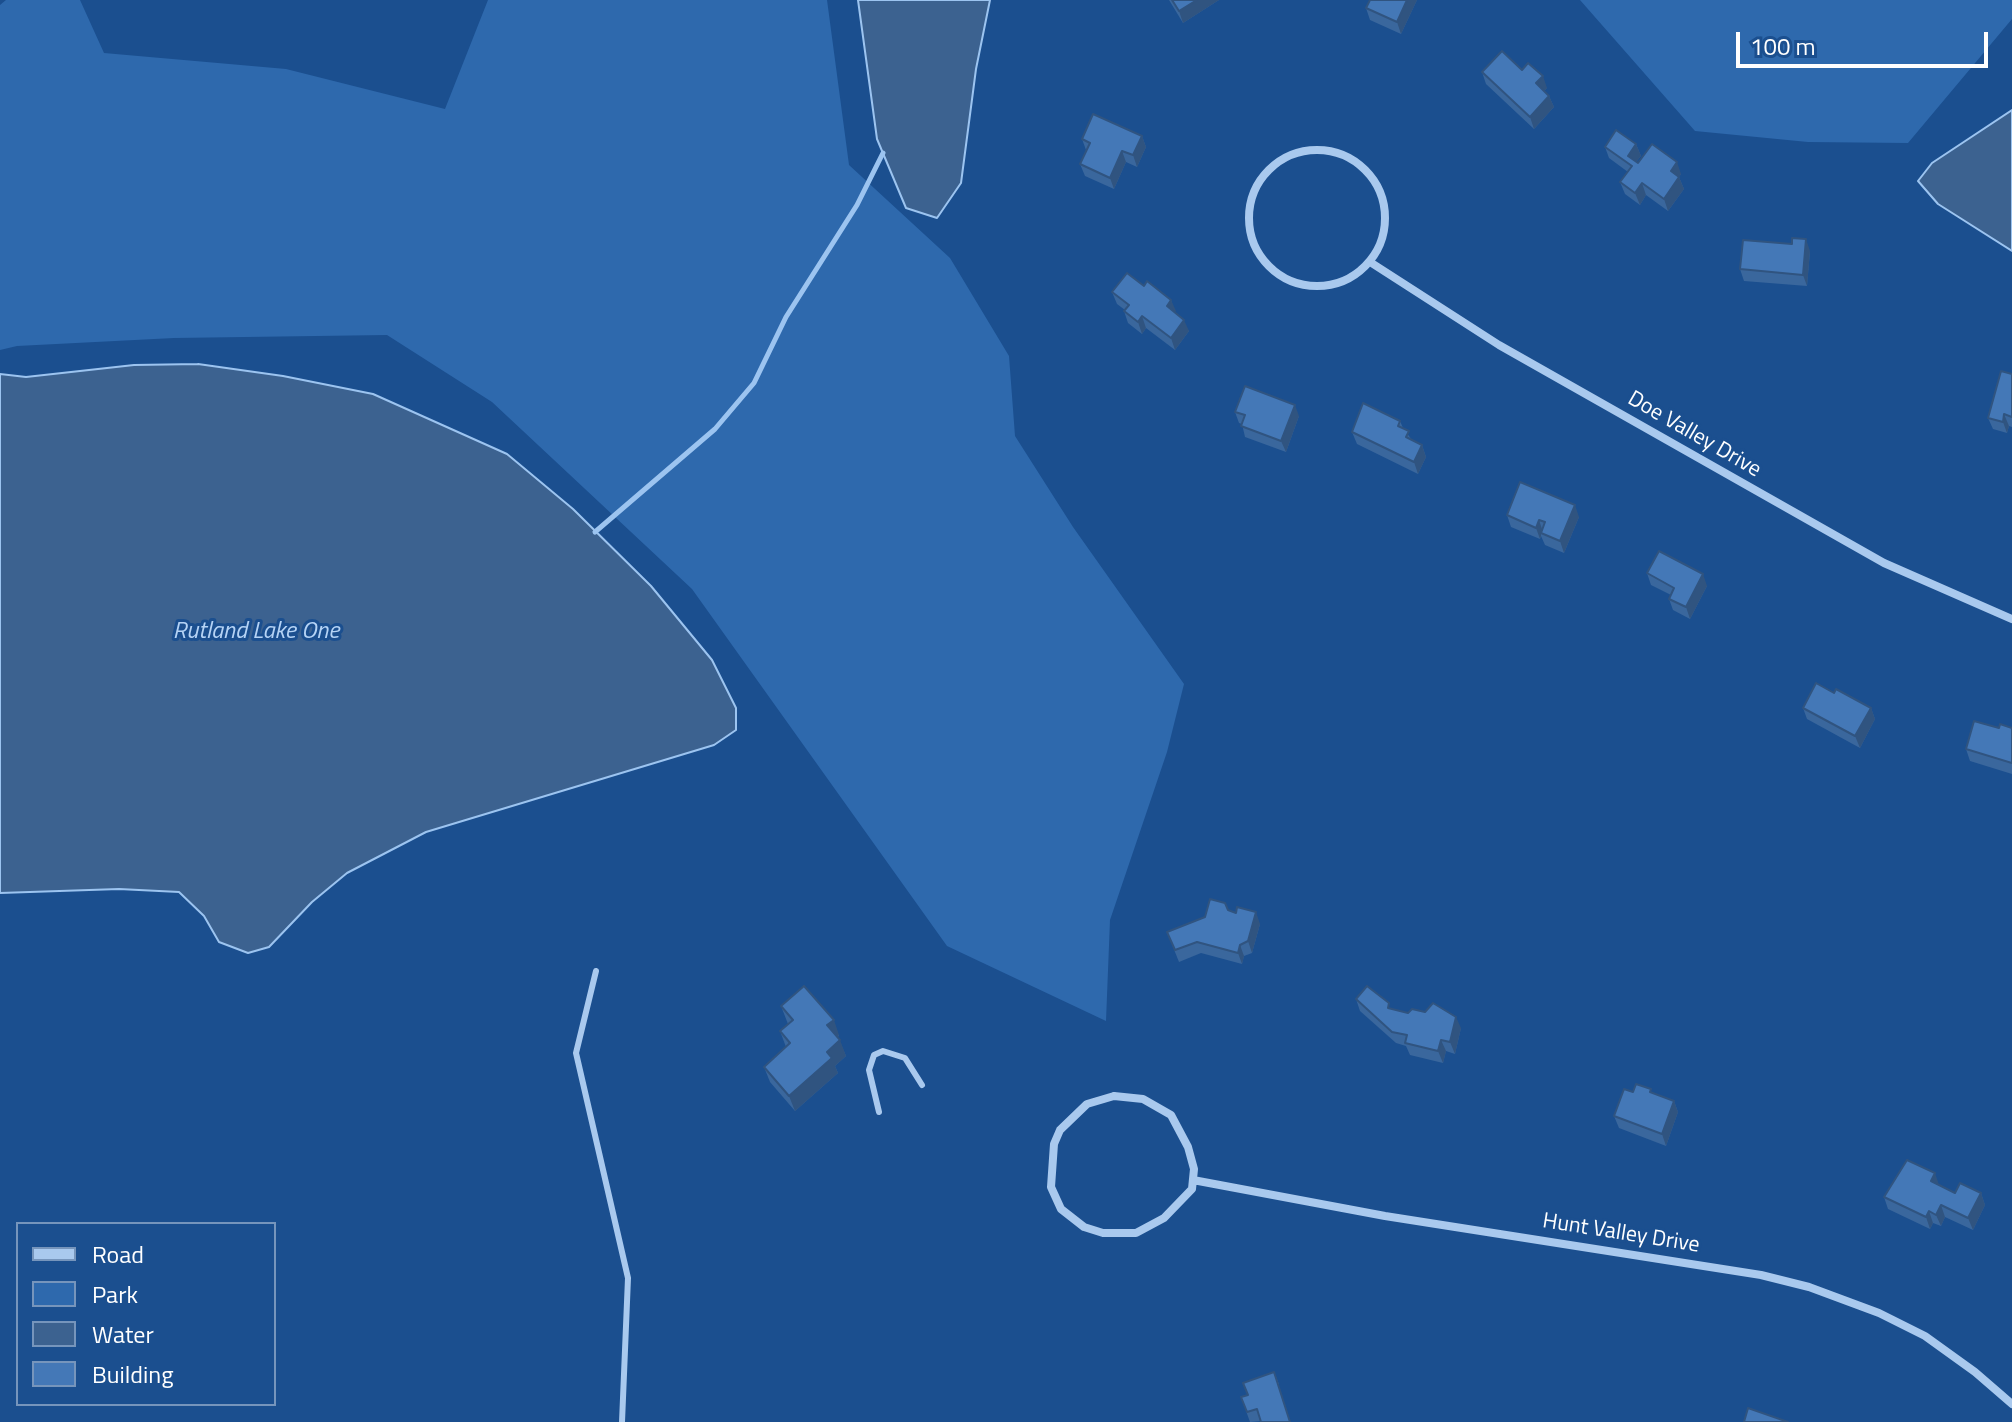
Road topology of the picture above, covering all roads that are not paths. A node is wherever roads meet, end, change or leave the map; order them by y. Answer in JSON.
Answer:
{"nodes":[{"id":1,"x":1370,"y":262,"type":"junction"},
{"id":2,"x":2012,"y":619,"type":"edge"},
{"id":3,"x":596,"y":971,"type":"dead end"},
{"id":4,"x":922,"y":1085,"type":"dead end"},
{"id":5,"x":879,"y":1112,"type":"dead end"},
{"id":6,"x":1193,"y":1180,"type":"junction"},
{"id":7,"x":2012,"y":1404,"type":"edge"},
{"id":8,"x":622,"y":1422,"type":"edge"}],
"edges":[{"from":1,"to":1,"type":"street"},
{"from":1,"to":2,"type":"street","name":"Doe Valley Drive"},
{"from":3,"to":8,"type":"lane"},
{"from":4,"to":5,"type":"lane"},
{"from":6,"to":6,"type":"street"},
{"from":6,"to":7,"type":"street","name":"Hunt Valley Drive"}]}
